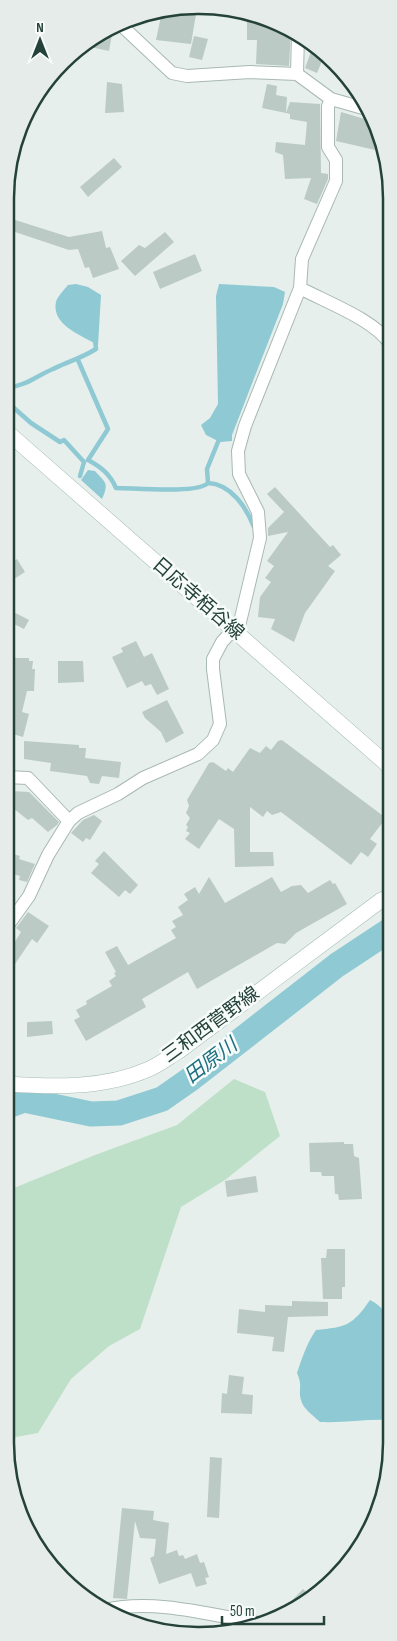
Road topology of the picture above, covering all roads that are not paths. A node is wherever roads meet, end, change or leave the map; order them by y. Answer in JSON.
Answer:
{"nodes":[{"id":1,"x":125,"y":29,"type":"edge"},
{"id":2,"x":298,"y":43,"type":"edge"},
{"id":3,"x":297,"y":74,"type":"junction"},
{"id":4,"x":330,"y":99,"type":"junction"},
{"id":5,"x":358,"y":107,"type":"edge"},
{"id":6,"x":300,"y":288,"type":"junction"},
{"id":7,"x":383,"y":334,"type":"edge"},
{"id":8,"x":14,"y":438,"type":"edge"},
{"id":9,"x":234,"y":630,"type":"junction"},
{"id":10,"x":383,"y":761,"type":"edge"},
{"id":11,"x":14,"y":777,"type":"edge"},
{"id":12,"x":70,"y":821,"type":"junction"},
{"id":13,"x":383,"y":900,"type":"edge"},
{"id":14,"x":14,"y":917,"type":"edge"},
{"id":15,"x":14,"y":1084,"type":"edge"},
{"id":16,"x":119,"y":1609,"type":"edge"},
{"id":17,"x":246,"y":1621,"type":"edge"}],
"edges":[{"from":1,"to":3,"type":"street"},
{"from":2,"to":3,"type":"street"},
{"from":3,"to":4,"type":"street"},
{"from":4,"to":5,"type":"street"},
{"from":4,"to":6,"type":"street"},
{"from":6,"to":7,"type":"street"},
{"from":6,"to":9,"type":"street"},
{"from":8,"to":9,"type":"main road","name":"日応寺栢谷線"},
{"from":9,"to":10,"type":"main road","name":"日応寺栢谷線"},
{"from":9,"to":12,"type":"street"},
{"from":11,"to":12,"type":"street"},
{"from":12,"to":14,"type":"street"},
{"from":13,"to":15,"type":"main road","name":"三和西菅野線"},
{"from":16,"to":17,"type":"street"}]}
